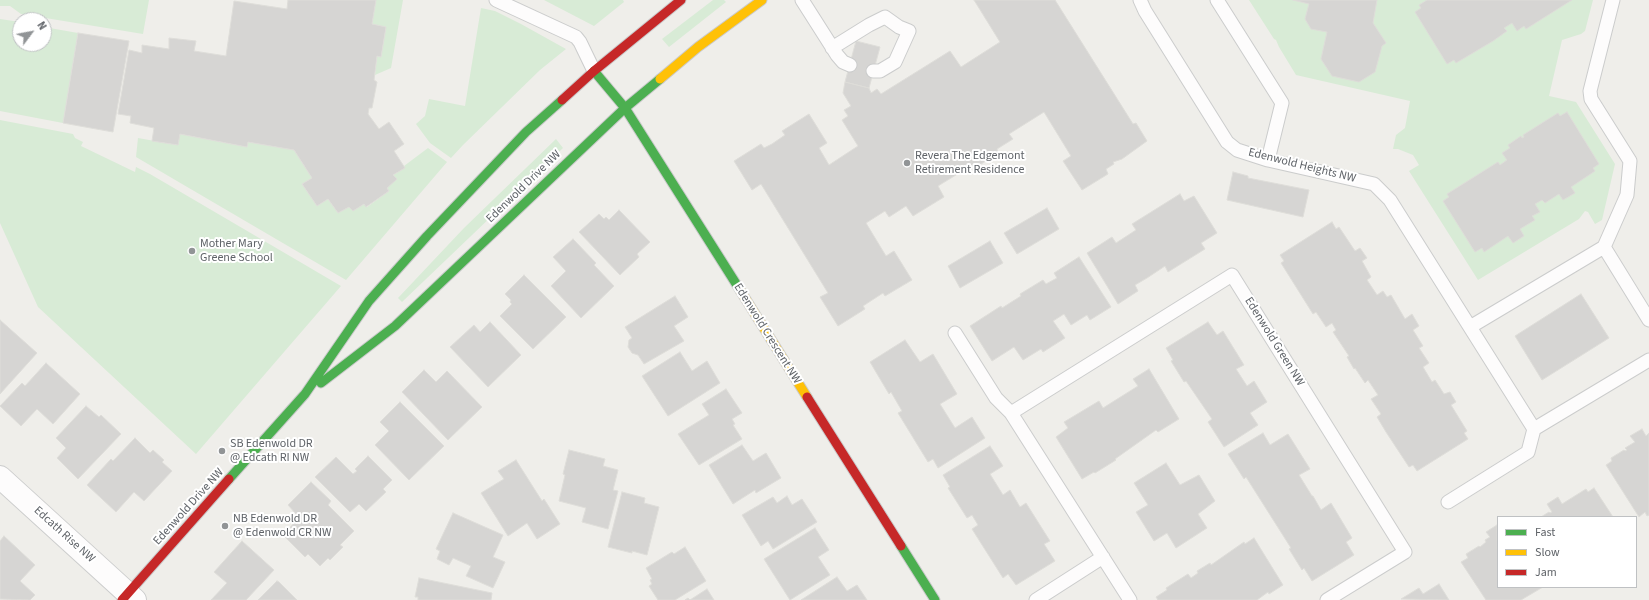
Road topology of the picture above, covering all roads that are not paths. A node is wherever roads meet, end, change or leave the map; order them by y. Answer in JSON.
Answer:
{"nodes":[{"id":1,"x":496,"y":0,"type":"edge"},
{"id":2,"x":681,"y":0,"type":"edge"},
{"id":3,"x":762,"y":0,"type":"edge"},
{"id":4,"x":802,"y":0,"type":"edge"},
{"id":5,"x":1140,"y":0,"type":"edge"},
{"id":6,"x":1217,"y":0,"type":"edge"},
{"id":7,"x":1613,"y":0,"type":"edge"},
{"id":8,"x":832,"y":48,"type":"junction"},
{"id":9,"x":850,"y":66,"type":"dead end"},
{"id":10,"x":594,"y":71,"type":"junction"},
{"id":11,"x":873,"y":71,"type":"dead end"},
{"id":12,"x":625,"y":108,"type":"junction"},
{"id":13,"x":1268,"y":160,"type":"junction"},
{"id":14,"x":1604,"y":247,"type":"junction"},
{"id":15,"x":1649,"y":320,"type":"edge"},
{"id":16,"x":1470,"y":327,"type":"junction"},
{"id":17,"x":955,"y":333,"type":"dead end"},
{"id":18,"x":1649,"y":360,"type":"edge"},
{"id":19,"x":305,"y":394,"type":"junction"},
{"id":20,"x":1011,"y":413,"type":"junction"},
{"id":21,"x":1534,"y":429,"type":"junction"},
{"id":22,"x":0,"y":477,"type":"edge"},
{"id":23,"x":1448,"y":502,"type":"dead end"},
{"id":24,"x":1104,"y":557,"type":"junction"},
{"id":25,"x":129,"y":598,"type":"edge"},
{"id":26,"x":935,"y":600,"type":"edge"},
{"id":27,"x":1036,"y":600,"type":"edge"},
{"id":28,"x":1130,"y":600,"type":"edge"},
{"id":29,"x":1327,"y":600,"type":"edge"}],
"edges":[{"from":1,"to":10,"type":"lane"},
{"from":2,"to":10,"type":"street","name":"Edenwold Drive NW"},
{"from":3,"to":12,"type":"street","name":"Edenwold Drive NW"},
{"from":4,"to":8,"type":"lane"},
{"from":5,"to":13,"type":"lane","name":"Edenwold Heights NW"},
{"from":6,"to":13,"type":"lane"},
{"from":7,"to":14,"type":"lane"},
{"from":8,"to":9,"type":"lane"},
{"from":8,"to":11,"type":"lane"},
{"from":10,"to":12,"type":"street","name":"Edenwold Crescent NW"},
{"from":10,"to":19,"type":"street","name":"Edenwold Drive NW"},
{"from":12,"to":19,"type":"street","name":"Edenwold Drive NW"},
{"from":12,"to":26,"type":"street","name":"Edenwold Crescent NW"},
{"from":13,"to":16,"type":"lane","name":"Edenwold Heights NW"},
{"from":14,"to":15,"type":"lane"},
{"from":14,"to":16,"type":"lane"},
{"from":16,"to":21,"type":"lane","name":"Edenwold Heights NW"},
{"from":17,"to":20,"type":"lane"},
{"from":18,"to":21,"type":"lane"},
{"from":19,"to":25,"type":"street","name":"Edenwold Drive NW"},
{"from":20,"to":24,"type":"lane"},
{"from":20,"to":29,"type":"lane","name":"Edenwold Green NW"},
{"from":21,"to":23,"type":"lane"},
{"from":22,"to":25,"type":"street","name":"Edcath Rise NW"},
{"from":24,"to":27,"type":"lane"},
{"from":24,"to":28,"type":"lane"}]}
